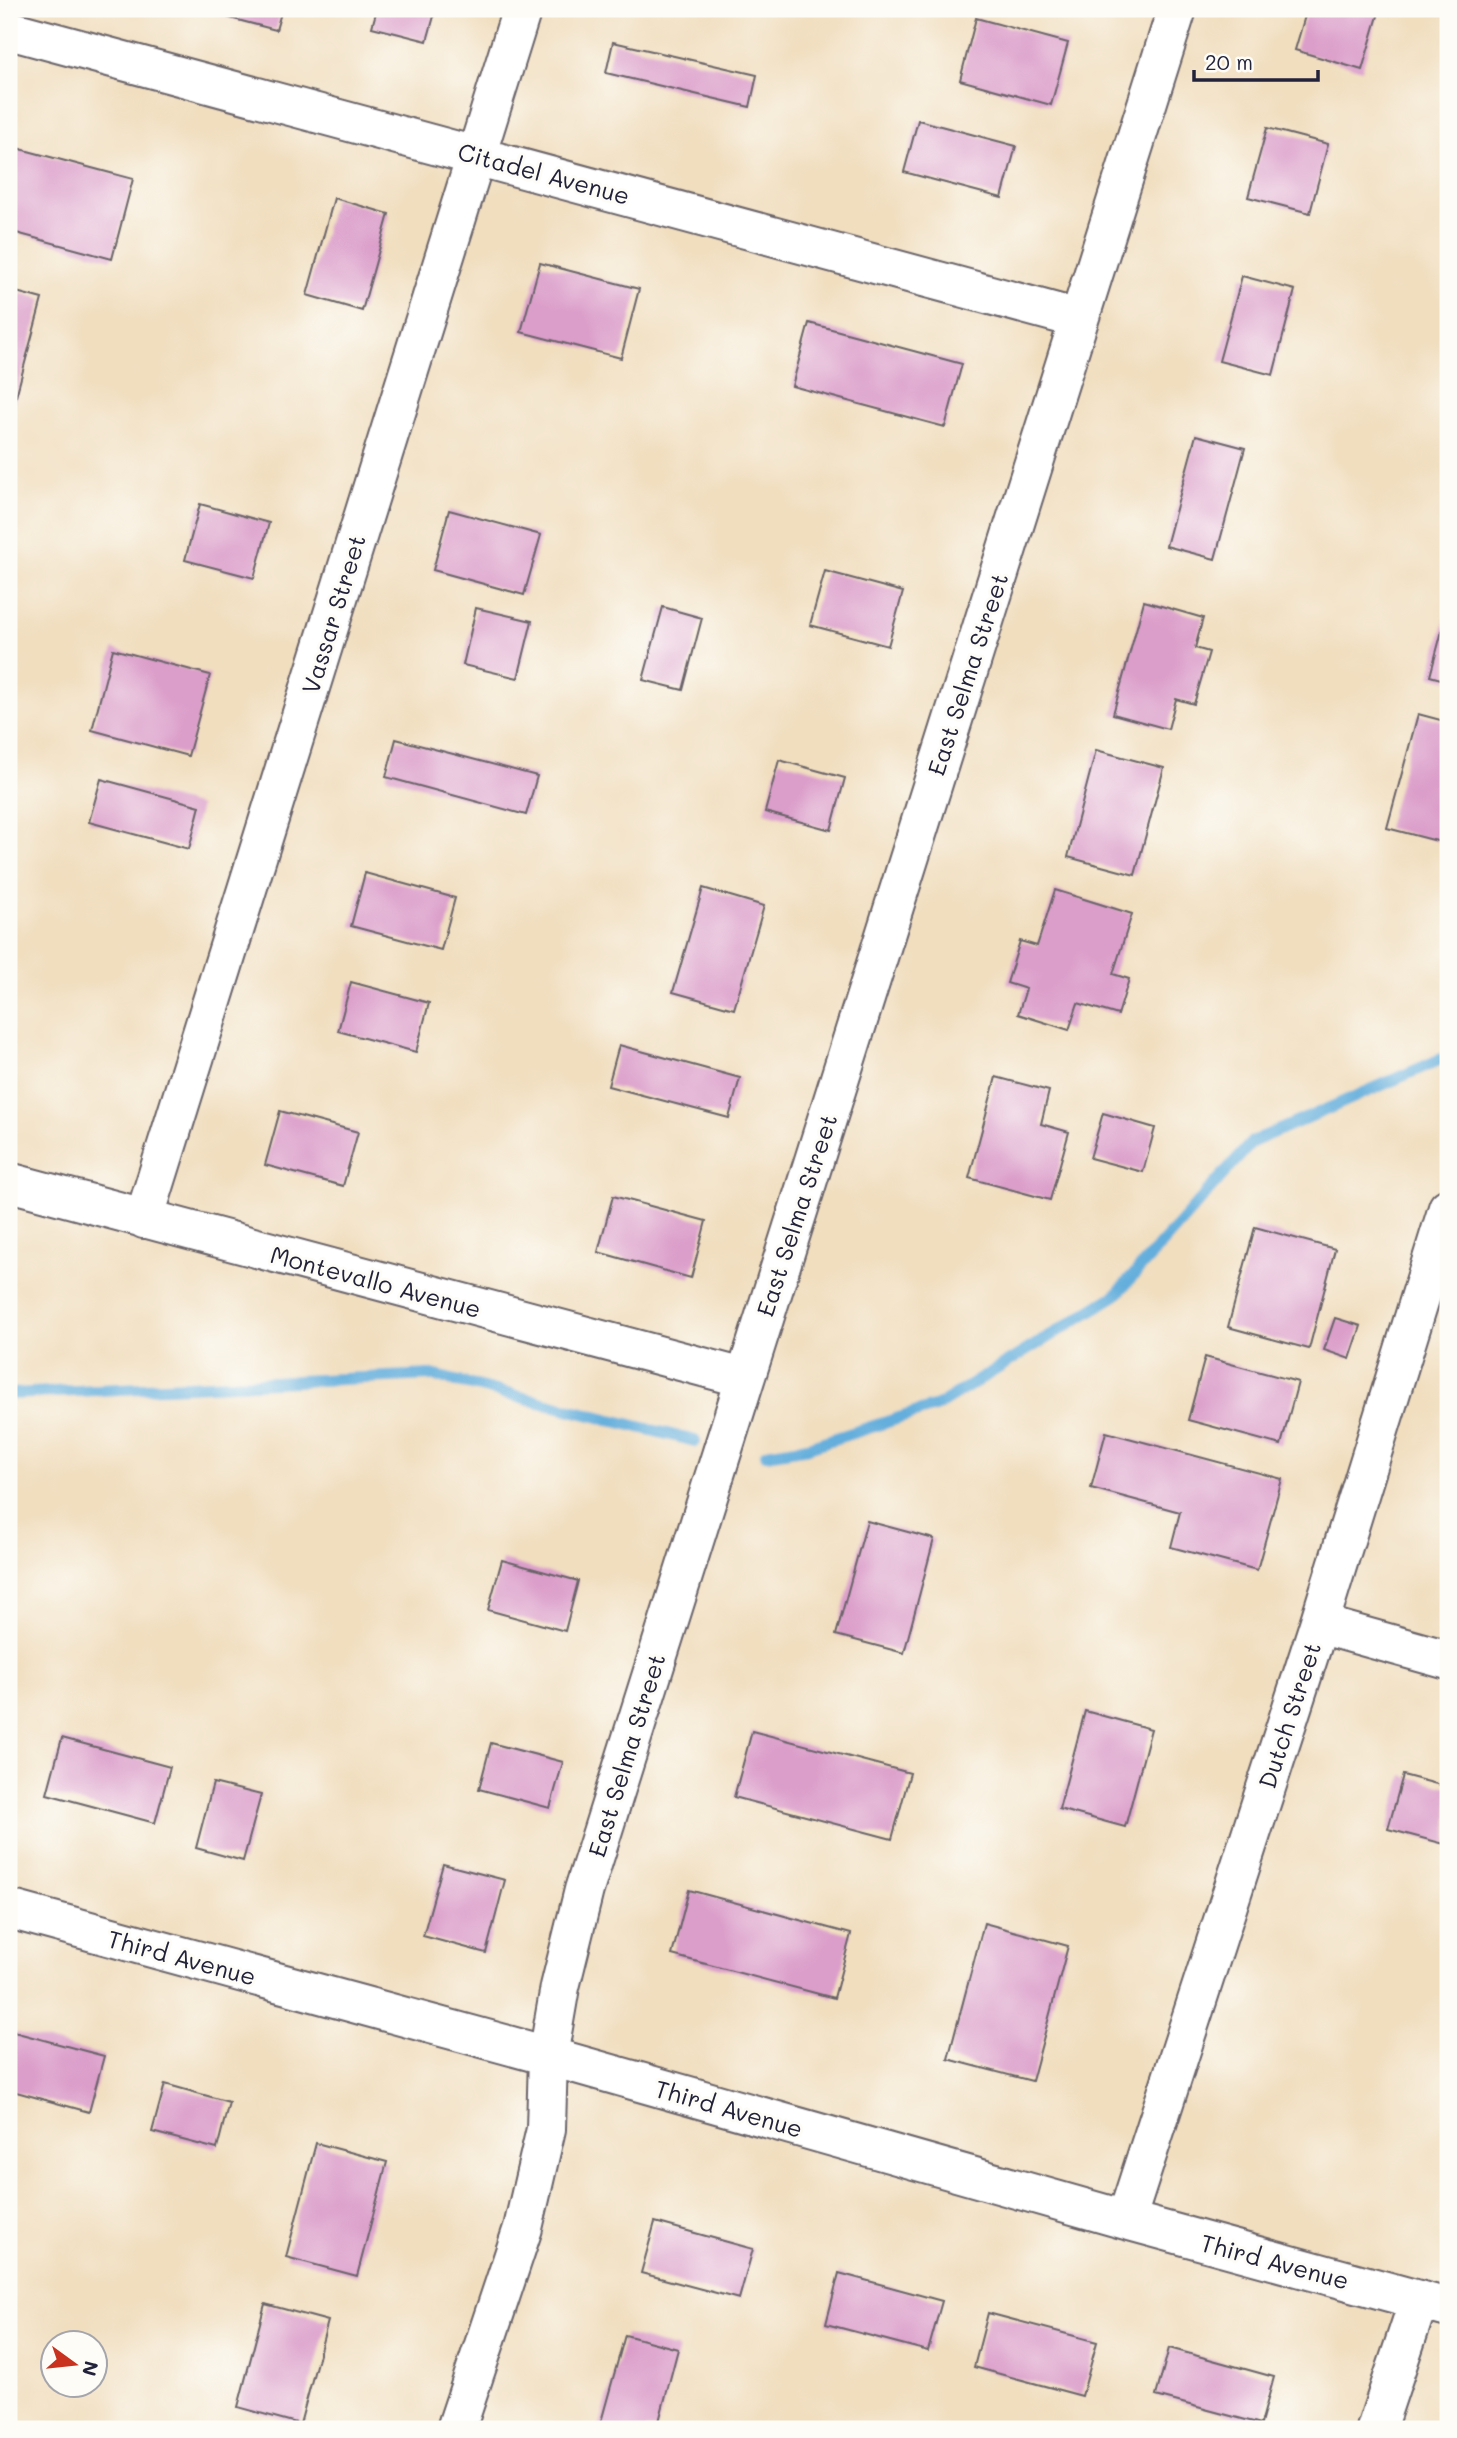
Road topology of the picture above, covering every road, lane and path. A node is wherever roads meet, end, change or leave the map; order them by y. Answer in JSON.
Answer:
{"nodes":[{"id":1,"x":522,"y":9,"type":"edge"},
{"id":2,"x":1177,"y":9,"type":"edge"},
{"id":3,"x":9,"y":30,"type":"edge"},
{"id":4,"x":476,"y":155,"type":"junction"},
{"id":5,"x":1079,"y":319,"type":"junction"},
{"id":6,"x":9,"y":1182,"type":"edge"},
{"id":7,"x":1448,"y":1208,"type":"edge"},
{"id":8,"x":144,"y":1219,"type":"junction"},
{"id":9,"x":744,"y":1378,"type":"junction"},
{"id":10,"x":1319,"y":1624,"type":"junction"},
{"id":11,"x":1448,"y":1660,"type":"edge"},
{"id":12,"x":9,"y":1909,"type":"edge"},
{"id":13,"x":548,"y":2056,"type":"junction"},
{"id":14,"x":1126,"y":2220,"type":"junction"},
{"id":15,"x":1434,"y":2304,"type":"edge"},
{"id":16,"x":456,"y":2429,"type":"edge"},
{"id":17,"x":1376,"y":2429,"type":"edge"}],
"edges":[{"from":1,"to":4,"type":"street","name":"Vassar Street"},
{"from":2,"to":5,"type":"street","name":"East Selma Street"},
{"from":3,"to":4,"type":"street","name":"Citadel Avenue"},
{"from":4,"to":5,"type":"street","name":"Citadel Avenue"},
{"from":4,"to":8,"type":"street","name":"Vassar Street"},
{"from":5,"to":9,"type":"street","name":"East Selma Street"},
{"from":6,"to":8,"type":"street","name":"Montevallo Avenue"},
{"from":7,"to":10,"type":"street","name":"Dutch Street"},
{"from":8,"to":9,"type":"street","name":"Montevallo Avenue"},
{"from":9,"to":13,"type":"street","name":"East Selma Street"},
{"from":10,"to":11,"type":"street"},
{"from":10,"to":14,"type":"street","name":"Dutch Street"},
{"from":12,"to":13,"type":"street","name":"Third Avenue"},
{"from":13,"to":14,"type":"street","name":"Third Avenue"},
{"from":13,"to":16,"type":"street","name":"East Selma Street"},
{"from":14,"to":15,"type":"street","name":"Third Avenue"},
{"from":15,"to":17,"type":"street"}]}
